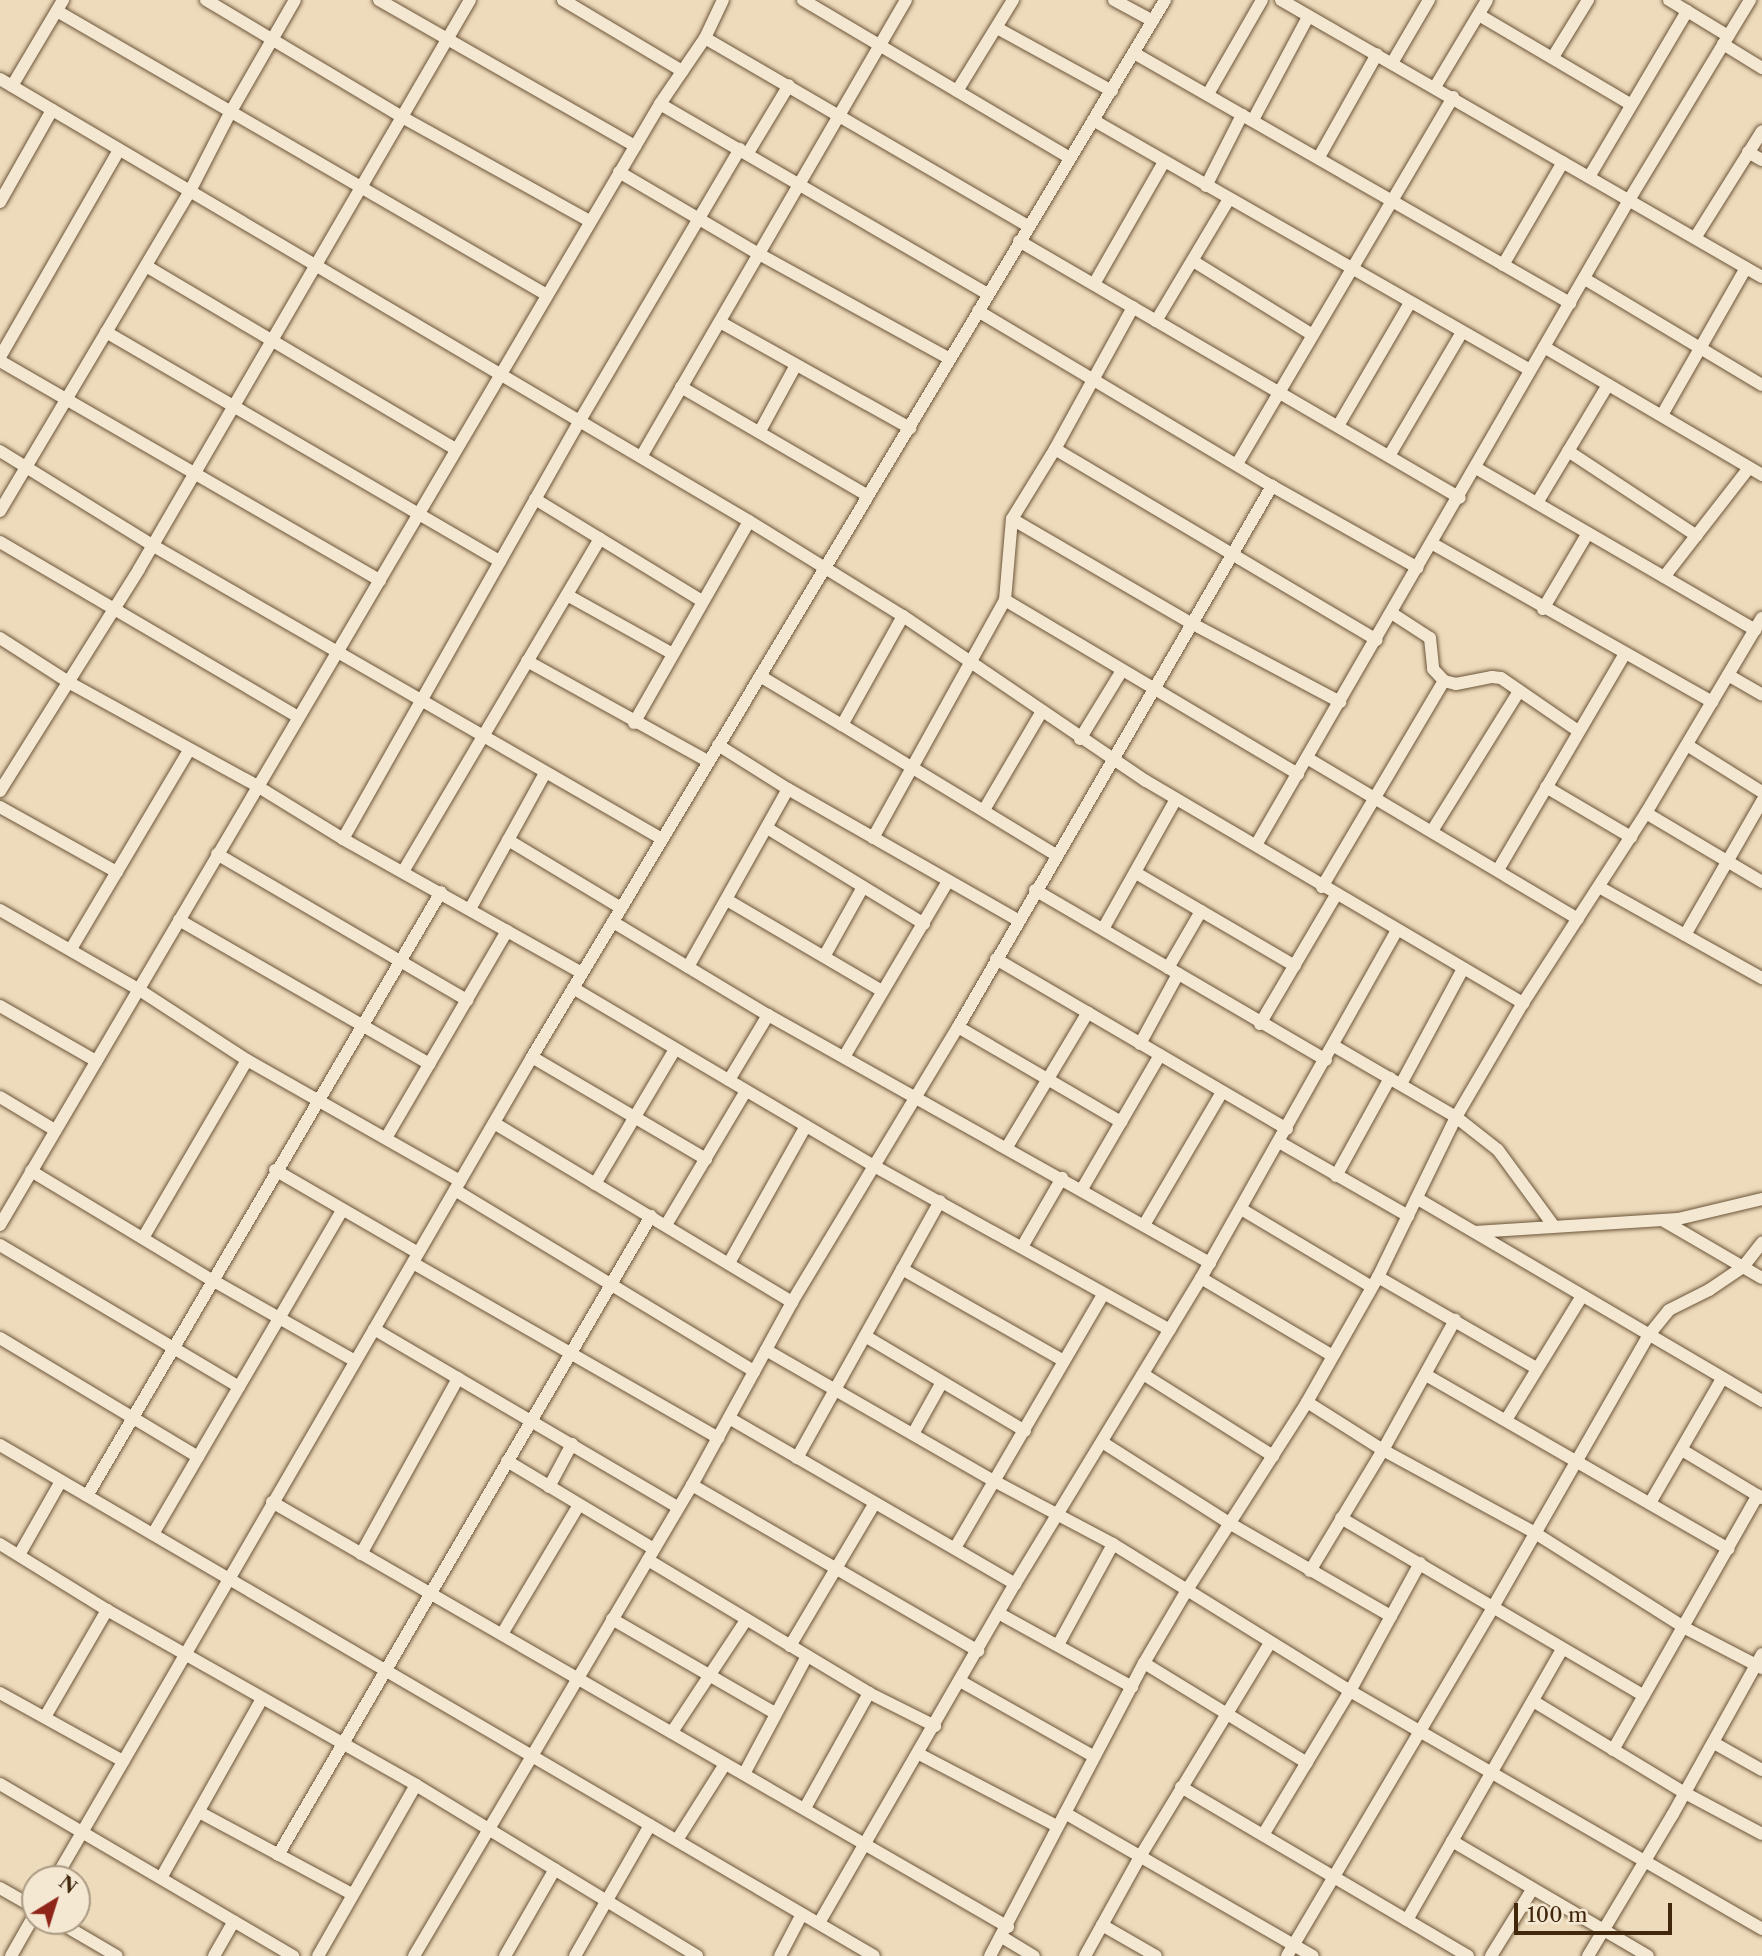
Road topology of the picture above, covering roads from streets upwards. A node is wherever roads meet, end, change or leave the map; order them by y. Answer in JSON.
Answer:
{"nodes":[{"id":1,"x":206,"y":0,"type":"edge"},
{"id":2,"x":295,"y":0,"type":"edge"},
{"id":3,"x":379,"y":0,"type":"edge"},
{"id":4,"x":470,"y":0,"type":"edge"},
{"id":5,"x":563,"y":0,"type":"edge"},
{"id":6,"x":723,"y":0,"type":"edge"},
{"id":7,"x":803,"y":0,"type":"edge"},
{"id":8,"x":906,"y":0,"type":"edge"},
{"id":9,"x":1013,"y":0,"type":"edge"},
{"id":10,"x":1114,"y":0,"type":"edge"},
{"id":11,"x":1165,"y":0,"type":"edge"},
{"id":12,"x":1262,"y":0,"type":"edge"},
{"id":13,"x":1281,"y":0,"type":"edge"},
{"id":14,"x":1429,"y":0,"type":"edge"},
{"id":15,"x":1488,"y":0,"type":"edge"},
{"id":16,"x":1588,"y":0,"type":"edge"},
{"id":17,"x":1670,"y":0,"type":"edge"},
{"id":18,"x":1750,"y":0,"type":"edge"},
{"id":19,"x":818,"y":4,"type":"edge"},
{"id":20,"x":581,"y":5,"type":"edge"},
{"id":21,"x":60,"y":6,"type":"edge"},
{"id":22,"x":1687,"y":10,"type":"junction"},
{"id":23,"x":1479,"y":15,"type":"junction"},
{"id":24,"x":1308,"y":17,"type":"junction"},
{"id":25,"x":1153,"y":22,"type":"junction"},
{"id":26,"x":997,"y":29,"type":"junction"},
{"id":27,"x":705,"y":38,"type":"junction"},
{"id":28,"x":447,"y":39,"type":"junction"},
{"id":29,"x":272,"y":40,"type":"junction"},
{"id":30,"x":1726,"y":40,"type":"junction"},
{"id":31,"x":880,"y":44,"type":"junction"},
{"id":32,"x":1134,"y":53,"type":"junction"},
{"id":33,"x":1377,"y":54,"type":"junction"},
{"id":34,"x":1553,"y":57,"type":"junction"},
{"id":35,"x":1392,"y":63,"type":"junction"},
{"id":36,"x":1762,"y":68,"type":"edge"},
{"id":37,"x":682,"y":71,"type":"junction"},
{"id":38,"x":0,"y":79,"type":"edge"},
{"id":39,"x":789,"y":85,"type":"junction"},
{"id":40,"x":12,"y":86,"type":"junction"},
{"id":41,"x":1435,"y":87,"type":"junction"},
{"id":42,"x":957,"y":91,"type":"junction"},
{"id":43,"x":1112,"y":91,"type":"junction"},
{"id":44,"x":1208,"y":94,"type":"junction"},
{"id":45,"x":1452,"y":97,"type":"junction"},
{"id":46,"x":660,"y":104,"type":"junction"},
{"id":47,"x":1630,"y":104,"type":"junction"},
{"id":48,"x":52,"y":110,"type":"junction"},
{"id":49,"x":230,"y":113,"type":"junction"},
{"id":50,"x":840,"y":114,"type":"junction"},
{"id":51,"x":402,"y":117,"type":"junction"},
{"id":52,"x":1247,"y":117,"type":"junction"},
{"id":53,"x":1093,"y":120,"type":"junction"},
{"id":54,"x":1762,"y":131,"type":"edge"},
{"id":55,"x":635,"y":146,"type":"junction"},
{"id":56,"x":119,"y":150,"type":"junction"},
{"id":57,"x":744,"y":151,"type":"junction"},
{"id":58,"x":1748,"y":152,"type":"junction"},
{"id":59,"x":1068,"y":157,"type":"junction"},
{"id":60,"x":1319,"y":157,"type":"junction"},
{"id":61,"x":1762,"y":160,"type":"edge"},
{"id":62,"x":1164,"y":162,"type":"junction"},
{"id":63,"x":1563,"y":162,"type":"junction"},
{"id":64,"x":620,"y":172,"type":"junction"},
{"id":65,"x":0,"y":174,"type":"edge"},
{"id":66,"x":1589,"y":177,"type":"junction"},
{"id":67,"x":12,"y":181,"type":"junction"},
{"id":68,"x":800,"y":183,"type":"junction"},
{"id":69,"x":1206,"y":186,"type":"junction"},
{"id":70,"x":359,"y":189,"type":"junction"},
{"id":71,"x":190,"y":191,"type":"junction"},
{"id":72,"x":1228,"y":199,"type":"junction"},
{"id":73,"x":1629,"y":200,"type":"junction"},
{"id":74,"x":1390,"y":201,"type":"junction"},
{"id":75,"x":0,"y":202,"type":"edge"},
{"id":76,"x":699,"y":219,"type":"junction"},
{"id":77,"x":590,"y":221,"type":"junction"},
{"id":78,"x":1027,"y":226,"type":"junction"},
{"id":79,"x":1695,"y":238,"type":"junction"},
{"id":80,"x":1019,"y":241,"type":"junction"},
{"id":81,"x":759,"y":254,"type":"junction"},
{"id":82,"x":1193,"y":261,"type":"junction"},
{"id":83,"x":1503,"y":265,"type":"junction"},
{"id":84,"x":146,"y":266,"type":"junction"},
{"id":85,"x":315,"y":266,"type":"junction"},
{"id":86,"x":1746,"y":268,"type":"junction"},
{"id":87,"x":1350,"y":269,"type":"junction"},
{"id":88,"x":1762,"y":277,"type":"edge"},
{"id":89,"x":1585,"y":279,"type":"junction"},
{"id":90,"x":1094,"y":284,"type":"junction"},
{"id":91,"x":988,"y":294,"type":"junction"},
{"id":92,"x":547,"y":295,"type":"junction"},
{"id":93,"x":1410,"y":303,"type":"junction"},
{"id":94,"x":1570,"y":303,"type":"junction"},
{"id":95,"x":1133,"y":307,"type":"junction"},
{"id":96,"x":978,"y":311,"type":"junction"},
{"id":97,"x":1156,"y":321,"type":"junction"},
{"id":98,"x":720,"y":322,"type":"junction"},
{"id":99,"x":106,"y":332,"type":"junction"},
{"id":100,"x":1462,"y":332,"type":"junction"},
{"id":101,"x":1311,"y":334,"type":"junction"},
{"id":102,"x":272,"y":340,"type":"junction"},
{"id":103,"x":1700,"y":346,"type":"junction"},
{"id":104,"x":1544,"y":347,"type":"junction"},
{"id":105,"x":0,"y":359,"type":"edge"},
{"id":106,"x":950,"y":359,"type":"junction"},
{"id":107,"x":796,"y":365,"type":"junction"},
{"id":108,"x":1530,"y":370,"type":"junction"},
{"id":109,"x":500,"y":376,"type":"junction"},
{"id":110,"x":1094,"y":379,"type":"junction"},
{"id":111,"x":1608,"y":385,"type":"junction"},
{"id":112,"x":1762,"y":385,"type":"edge"},
{"id":113,"x":681,"y":387,"type":"junction"},
{"id":114,"x":1278,"y":390,"type":"junction"},
{"id":115,"x":67,"y":401,"type":"junction"},
{"id":116,"x":234,"y":405,"type":"junction"},
{"id":117,"x":1662,"y":415,"type":"junction"},
{"id":118,"x":579,"y":422,"type":"junction"},
{"id":119,"x":1338,"y":426,"type":"junction"},
{"id":120,"x":910,"y":428,"type":"junction"},
{"id":121,"x":760,"y":431,"type":"junction"},
{"id":122,"x":456,"y":449,"type":"junction"},
{"id":123,"x":1055,"y":449,"type":"junction"},
{"id":124,"x":0,"y":451,"type":"edge"},
{"id":125,"x":1568,"y":451,"type":"junction"},
{"id":126,"x":1389,"y":456,"type":"junction"},
{"id":127,"x":641,"y":457,"type":"junction"},
{"id":128,"x":1237,"y":464,"type":"junction"},
{"id":129,"x":26,"y":467,"type":"junction"},
{"id":130,"x":1476,"y":468,"type":"junction"},
{"id":131,"x":1749,"y":468,"type":"junction"},
{"id":132,"x":194,"y":474,"type":"junction"},
{"id":133,"x":1762,"y":475,"type":"edge"},
{"id":134,"x":1272,"y":486,"type":"junction"},
{"id":135,"x":868,"y":496,"type":"junction"},
{"id":136,"x":1460,"y":498,"type":"junction"},
{"id":137,"x":535,"y":499,"type":"junction"},
{"id":138,"x":1537,"y":503,"type":"junction"},
{"id":139,"x":0,"y":511,"type":"edge"},
{"id":140,"x":419,"y":513,"type":"junction"},
{"id":141,"x":1012,"y":519,"type":"junction"},
{"id":142,"x":749,"y":521,"type":"junction"},
{"id":143,"x":1588,"y":533,"type":"junction"},
{"id":144,"x":1697,"y":536,"type":"junction"},
{"id":145,"x":600,"y":539,"type":"junction"},
{"id":146,"x":0,"y":542,"type":"edge"},
{"id":147,"x":1433,"y":544,"type":"junction"},
{"id":148,"x":152,"y":545,"type":"junction"},
{"id":149,"x":1230,"y":553,"type":"junction"},
{"id":150,"x":500,"y":561,"type":"junction"},
{"id":151,"x":825,"y":567,"type":"junction"},
{"id":152,"x":1418,"y":568,"type":"junction"},
{"id":153,"x":1664,"y":577,"type":"junction"},
{"id":154,"x":380,"y":580,"type":"junction"},
{"id":155,"x":567,"y":594,"type":"junction"},
{"id":156,"x":1005,"y":600,"type":"junction"},
{"id":157,"x":702,"y":601,"type":"junction"},
{"id":158,"x":1543,"y":609,"type":"junction"},
{"id":159,"x":114,"y":610,"type":"junction"},
{"id":160,"x":1392,"y":614,"type":"junction"},
{"id":161,"x":903,"y":616,"type":"junction"},
{"id":162,"x":1762,"y":618,"type":"edge"},
{"id":163,"x":1191,"y":623,"type":"junction"},
{"id":164,"x":1755,"y":630,"type":"junction"},
{"id":165,"x":0,"y":638,"type":"edge"},
{"id":166,"x":1377,"y":640,"type":"junction"},
{"id":167,"x":338,"y":650,"type":"junction"},
{"id":168,"x":671,"y":653,"type":"junction"},
{"id":169,"x":1625,"y":655,"type":"junction"},
{"id":170,"x":527,"y":661,"type":"junction"},
{"id":171,"x":970,"y":663,"type":"junction"},
{"id":172,"x":1121,"y":672,"type":"junction"},
{"id":173,"x":1728,"y":675,"type":"junction"},
{"id":174,"x":760,"y":676,"type":"junction"},
{"id":175,"x":1444,"y":681,"type":"junction"},
{"id":176,"x":69,"y":682,"type":"junction"},
{"id":177,"x":1152,"y":690,"type":"junction"},
{"id":178,"x":1519,"y":691,"type":"junction"},
{"id":179,"x":1762,"y":695,"type":"edge"},
{"id":180,"x":422,"y":699,"type":"junction"},
{"id":181,"x":1340,"y":702,"type":"junction"},
{"id":182,"x":1712,"y":702,"type":"junction"},
{"id":183,"x":1042,"y":711,"type":"junction"},
{"id":184,"x":298,"y":718,"type":"junction"},
{"id":185,"x":634,"y":723,"type":"junction"},
{"id":186,"x":842,"y":725,"type":"junction"},
{"id":187,"x":1578,"y":731,"type":"junction"},
{"id":188,"x":483,"y":736,"type":"junction"},
{"id":189,"x":1080,"y":739,"type":"junction"},
{"id":190,"x":718,"y":745,"type":"junction"},
{"id":191,"x":1686,"y":745,"type":"junction"},
{"id":192,"x":189,"y":750,"type":"junction"},
{"id":193,"x":1307,"y":758,"type":"junction"},
{"id":194,"x":1112,"y":759,"type":"junction"},
{"id":195,"x":709,"y":762,"type":"junction"},
{"id":196,"x":911,"y":767,"type":"junction"},
{"id":197,"x":545,"y":772,"type":"junction"},
{"id":198,"x":1298,"y":774,"type":"junction"},
{"id":199,"x":257,"y":786,"type":"junction"},
{"id":200,"x":1546,"y":788,"type":"junction"},
{"id":201,"x":788,"y":789,"type":"junction"},
{"id":202,"x":0,"y":791,"type":"edge"},
{"id":203,"x":1762,"y":792,"type":"edge"},
{"id":204,"x":1377,"y":798,"type":"junction"},
{"id":205,"x":1176,"y":799,"type":"junction"},
{"id":206,"x":1762,"y":801,"type":"edge"},
{"id":207,"x":0,"y":807,"type":"edge"},
{"id":208,"x":984,"y":810,"type":"junction"},
{"id":209,"x":1646,"y":813,"type":"junction"},
{"id":210,"x":767,"y":828,"type":"junction"},
{"id":211,"x":1432,"y":831,"type":"junction"},
{"id":212,"x":1631,"y":837,"type":"junction"},
{"id":213,"x":873,"y":838,"type":"junction"},
{"id":214,"x":343,"y":839,"type":"junction"},
{"id":215,"x":662,"y":839,"type":"junction"},
{"id":216,"x":508,"y":840,"type":"junction"},
{"id":217,"x":1256,"y":845,"type":"junction"},
{"id":218,"x":217,"y":854,"type":"junction"},
{"id":219,"x":1056,"y":855,"type":"junction"},
{"id":220,"x":1728,"y":861,"type":"junction"},
{"id":221,"x":404,"y":870,"type":"junction"},
{"id":222,"x":1498,"y":870,"type":"junction"},
{"id":223,"x":117,"y":872,"type":"junction"},
{"id":224,"x":1136,"y":873,"type":"junction"},
{"id":225,"x":948,"y":881,"type":"junction"},
{"id":226,"x":1762,"y":882,"type":"edge"},
{"id":227,"x":863,"y":887,"type":"junction"},
{"id":228,"x":1322,"y":887,"type":"junction"},
{"id":229,"x":1599,"y":887,"type":"junction"},
{"id":230,"x":1035,"y":890,"type":"junction"},
{"id":231,"x":441,"y":892,"type":"junction"},
{"id":232,"x":1336,"y":895,"type":"junction"},
{"id":233,"x":727,"y":900,"type":"junction"},
{"id":234,"x":621,"y":908,"type":"junction"},
{"id":235,"x":470,"y":909,"type":"junction"},
{"id":236,"x":0,"y":910,"type":"edge"},
{"id":237,"x":1201,"y":911,"type":"junction"},
{"id":238,"x":1578,"y":919,"type":"junction"},
{"id":239,"x":179,"y":920,"type":"junction"},
{"id":240,"x":1018,"y":920,"type":"junction"},
{"id":241,"x":613,"y":922,"type":"junction"},
{"id":242,"x":924,"y":924,"type":"junction"},
{"id":243,"x":1103,"y":929,"type":"junction"},
{"id":244,"x":1397,"y":930,"type":"junction"},
{"id":245,"x":507,"y":931,"type":"junction"},
{"id":246,"x":1685,"y":934,"type":"junction"},
{"id":247,"x":71,"y":949,"type":"junction"},
{"id":248,"x":825,"y":955,"type":"junction"},
{"id":249,"x":996,"y":959,"type":"junction"},
{"id":250,"x":399,"y":962,"type":"junction"},
{"id":251,"x":1295,"y":966,"type":"junction"},
{"id":252,"x":688,"y":967,"type":"junction"},
{"id":253,"x":1463,"y":969,"type":"junction"},
{"id":254,"x":1173,"y":971,"type":"junction"},
{"id":255,"x":582,"y":973,"type":"junction"},
{"id":256,"x":1762,"y":978,"type":"edge"},
{"id":257,"x":573,"y":988,"type":"junction"},
{"id":258,"x":138,"y":989,"type":"junction"},
{"id":259,"x":882,"y":991,"type":"junction"},
{"id":260,"x":467,"y":1000,"type":"junction"},
{"id":261,"x":1523,"y":1003,"type":"junction"},
{"id":262,"x":0,"y":1006,"type":"edge"},
{"id":263,"x":1088,"y":1012,"type":"junction"},
{"id":264,"x":768,"y":1015,"type":"junction"},
{"id":265,"x":1260,"y":1024,"type":"junction"},
{"id":266,"x":362,"y":1025,"type":"junction"},
{"id":267,"x":958,"y":1027,"type":"junction"},
{"id":268,"x":1140,"y":1044,"type":"junction"},
{"id":269,"x":1334,"y":1046,"type":"junction"},
{"id":270,"x":675,"y":1049,"type":"junction"},
{"id":271,"x":1160,"y":1055,"type":"junction"},
{"id":272,"x":532,"y":1057,"type":"junction"},
{"id":273,"x":844,"y":1057,"type":"junction"},
{"id":274,"x":247,"y":1060,"type":"junction"},
{"id":275,"x":1326,"y":1060,"type":"junction"},
{"id":276,"x":96,"y":1061,"type":"junction"},
{"id":277,"x":429,"y":1064,"type":"junction"},
{"id":278,"x":729,"y":1080,"type":"junction"},
{"id":279,"x":1046,"y":1081,"type":"junction"},
{"id":280,"x":1395,"y":1081,"type":"junction"},
{"id":281,"x":746,"y":1090,"type":"junction"},
{"id":282,"x":1222,"y":1092,"type":"junction"},
{"id":283,"x":0,"y":1097,"type":"edge"},
{"id":284,"x":914,"y":1097,"type":"junction"},
{"id":285,"x":317,"y":1099,"type":"junction"},
{"id":286,"x":635,"y":1117,"type":"junction"},
{"id":287,"x":1456,"y":1117,"type":"junction"},
{"id":288,"x":1121,"y":1122,"type":"junction"},
{"id":289,"x":494,"y":1123,"type":"junction"},
{"id":290,"x":806,"y":1126,"type":"junction"},
{"id":291,"x":1287,"y":1129,"type":"junction"},
{"id":292,"x":55,"y":1130,"type":"junction"},
{"id":293,"x":386,"y":1138,"type":"junction"},
{"id":294,"x":1279,"y":1142,"type":"junction"},
{"id":295,"x":1007,"y":1147,"type":"junction"},
{"id":296,"x":706,"y":1159,"type":"junction"},
{"id":297,"x":874,"y":1167,"type":"junction"},
{"id":298,"x":275,"y":1170,"type":"junction"},
{"id":299,"x":32,"y":1171,"type":"junction"},
{"id":300,"x":1336,"y":1175,"type":"junction"},
{"id":301,"x":1062,"y":1178,"type":"junction"},
{"id":302,"x":595,"y":1184,"type":"junction"},
{"id":303,"x":457,"y":1186,"type":"junction"},
{"id":304,"x":1082,"y":1189,"type":"junction"},
{"id":305,"x":1418,"y":1199,"type":"junction"},
{"id":306,"x":1762,"y":1199,"type":"edge"},
{"id":307,"x":940,"y":1201,"type":"junction"},
{"id":308,"x":1241,"y":1209,"type":"junction"},
{"id":309,"x":342,"y":1210,"type":"junction"},
{"id":310,"x":651,"y":1216,"type":"junction"},
{"id":311,"x":1408,"y":1216,"type":"junction"},
{"id":312,"x":1664,"y":1221,"type":"junction"},
{"id":313,"x":0,"y":1225,"type":"edge"},
{"id":314,"x":666,"y":1225,"type":"junction"},
{"id":315,"x":1144,"y":1225,"type":"junction"},
{"id":316,"x":1553,"y":1226,"type":"junction"},
{"id":317,"x":1474,"y":1233,"type":"junction"},
{"id":318,"x":143,"y":1238,"type":"junction"},
{"id":319,"x":1762,"y":1244,"type":"edge"},
{"id":320,"x":0,"y":1245,"type":"edge"},
{"id":321,"x":1022,"y":1247,"type":"junction"},
{"id":322,"x":415,"y":1258,"type":"junction"},
{"id":323,"x":729,"y":1263,"type":"junction"},
{"id":324,"x":1210,"y":1263,"type":"junction"},
{"id":325,"x":1743,"y":1267,"type":"junction"},
{"id":326,"x":902,"y":1269,"type":"junction"},
{"id":327,"x":1201,"y":1278,"type":"junction"},
{"id":328,"x":1762,"y":1279,"type":"edge"},
{"id":329,"x":212,"y":1280,"type":"junction"},
{"id":330,"x":1375,"y":1282,"type":"junction"},
{"id":331,"x":610,"y":1284,"type":"junction"},
{"id":332,"x":1103,"y":1295,"type":"junction"},
{"id":333,"x":1582,"y":1296,"type":"junction"},
{"id":334,"x":792,"y":1302,"type":"junction"},
{"id":335,"x":280,"y":1318,"type":"junction"},
{"id":336,"x":1455,"y":1320,"type":"junction"},
{"id":337,"x":374,"y":1329,"type":"junction"},
{"id":338,"x":1170,"y":1330,"type":"junction"},
{"id":339,"x":865,"y":1336,"type":"junction"},
{"id":340,"x":1648,"y":1336,"type":"junction"},
{"id":341,"x":0,"y":1338,"type":"edge"},
{"id":342,"x":173,"y":1347,"type":"junction"},
{"id":343,"x":766,"y":1350,"type":"junction"},
{"id":344,"x":571,"y":1354,"type":"junction"},
{"id":345,"x":1333,"y":1356,"type":"junction"},
{"id":346,"x":355,"y":1361,"type":"junction"},
{"id":347,"x":1065,"y":1361,"type":"junction"},
{"id":348,"x":1536,"y":1368,"type":"junction"},
{"id":349,"x":754,"y":1371,"type":"junction"},
{"id":350,"x":1143,"y":1374,"type":"junction"},
{"id":351,"x":1426,"y":1374,"type":"junction"},
{"id":352,"x":458,"y":1378,"type":"junction"},
{"id":353,"x":1723,"y":1379,"type":"junction"},
{"id":354,"x":941,"y":1384,"type":"junction"},
{"id":355,"x":239,"y":1387,"type":"junction"},
{"id":356,"x":834,"y":1392,"type":"junction"},
{"id":357,"x":1762,"y":1401,"type":"edge"},
{"id":358,"x":1307,"y":1402,"type":"junction"},
{"id":359,"x":132,"y":1417,"type":"junction"},
{"id":360,"x":729,"y":1418,"type":"junction"},
{"id":361,"x":531,"y":1420,"type":"junction"},
{"id":362,"x":1506,"y":1420,"type":"junction"},
{"id":363,"x":1025,"y":1431,"type":"junction"},
{"id":364,"x":913,"y":1434,"type":"junction"},
{"id":365,"x":718,"y":1438,"type":"junction"},
{"id":366,"x":1102,"y":1442,"type":"junction"},
{"id":367,"x":572,"y":1444,"type":"junction"},
{"id":368,"x":0,"y":1446,"type":"edge"},
{"id":369,"x":1383,"y":1450,"type":"junction"},
{"id":370,"x":1682,"y":1450,"type":"junction"},
{"id":371,"x":1273,"y":1456,"type":"junction"},
{"id":372,"x":198,"y":1457,"type":"junction"},
{"id":373,"x":797,"y":1458,"type":"junction"},
{"id":374,"x":507,"y":1461,"type":"junction"},
{"id":375,"x":1577,"y":1462,"type":"junction"},
{"id":376,"x":61,"y":1481,"type":"junction"},
{"id":377,"x":996,"y":1482,"type":"junction"},
{"id":378,"x":692,"y":1485,"type":"junction"},
{"id":379,"x":549,"y":1487,"type":"junction"},
{"id":380,"x":86,"y":1496,"type":"junction"},
{"id":381,"x":1760,"y":1497,"type":"edge"},
{"id":382,"x":272,"y":1502,"type":"junction"},
{"id":383,"x":875,"y":1503,"type":"junction"},
{"id":384,"x":1650,"y":1503,"type":"junction"},
{"id":385,"x":579,"y":1505,"type":"junction"},
{"id":386,"x":678,"y":1507,"type":"junction"},
{"id":387,"x":1058,"y":1512,"type":"junction"},
{"id":388,"x":1341,"y":1518,"type":"junction"},
{"id":389,"x":1229,"y":1523,"type":"junction"},
{"id":390,"x":1535,"y":1533,"type":"junction"},
{"id":391,"x":153,"y":1534,"type":"junction"},
{"id":392,"x":0,"y":1544,"type":"edge"},
{"id":393,"x":1113,"y":1544,"type":"junction"},
{"id":394,"x":955,"y":1548,"type":"junction"},
{"id":395,"x":1729,"y":1549,"type":"junction"},
{"id":396,"x":361,"y":1554,"type":"junction"},
{"id":397,"x":19,"y":1555,"type":"junction"},
{"id":398,"x":651,"y":1555,"type":"junction"},
{"id":399,"x":1420,"y":1563,"type":"junction"},
{"id":400,"x":835,"y":1570,"type":"junction"},
{"id":401,"x":1310,"y":1571,"type":"junction"},
{"id":402,"x":228,"y":1578,"type":"junction"},
{"id":403,"x":1015,"y":1584,"type":"junction"},
{"id":404,"x":1187,"y":1590,"type":"junction"},
{"id":405,"x":431,"y":1593,"type":"junction"},
{"id":406,"x":1493,"y":1607,"type":"junction"},
{"id":407,"x":107,"y":1609,"type":"junction"},
{"id":408,"x":1000,"y":1614,"type":"junction"},
{"id":409,"x":1391,"y":1616,"type":"junction"},
{"id":410,"x":612,"y":1619,"type":"junction"},
{"id":411,"x":746,"y":1620,"type":"junction"},
{"id":412,"x":1685,"y":1628,"type":"junction"},
{"id":413,"x":502,"y":1634,"type":"junction"},
{"id":414,"x":1270,"y":1643,"type":"junction"},
{"id":415,"x":1058,"y":1645,"type":"junction"},
{"id":416,"x":790,"y":1646,"type":"junction"},
{"id":417,"x":1562,"y":1649,"type":"junction"},
{"id":418,"x":978,"y":1651,"type":"junction"},
{"id":419,"x":184,"y":1654,"type":"junction"},
{"id":420,"x":807,"y":1656,"type":"junction"},
{"id":421,"x":1760,"y":1662,"type":"edge"},
{"id":422,"x":1144,"y":1663,"type":"junction"},
{"id":423,"x":385,"y":1671,"type":"junction"},
{"id":424,"x":709,"y":1674,"type":"junction"},
{"id":425,"x":579,"y":1677,"type":"junction"},
{"id":426,"x":960,"y":1681,"type":"junction"},
{"id":427,"x":1132,"y":1687,"type":"junction"},
{"id":428,"x":1349,"y":1690,"type":"junction"},
{"id":429,"x":0,"y":1693,"type":"edge"},
{"id":430,"x":869,"y":1693,"type":"junction"},
{"id":431,"x":1644,"y":1696,"type":"junction"},
{"id":432,"x":262,"y":1699,"type":"junction"},
{"id":433,"x":1533,"y":1701,"type":"junction"},
{"id":434,"x":1226,"y":1712,"type":"junction"},
{"id":435,"x":775,"y":1713,"type":"junction"},
{"id":436,"x":45,"y":1717,"type":"junction"},
{"id":437,"x":935,"y":1726,"type":"junction"},
{"id":438,"x":1420,"y":1731,"type":"junction"},
{"id":439,"x":672,"y":1732,"type":"junction"},
{"id":440,"x":1714,"y":1743,"type":"junction"},
{"id":441,"x":342,"y":1744,"type":"junction"},
{"id":442,"x":1613,"y":1750,"type":"junction"},
{"id":443,"x":919,"y":1754,"type":"junction"},
{"id":444,"x":531,"y":1755,"type":"junction"},
{"id":445,"x":1093,"y":1756,"type":"junction"},
{"id":446,"x":123,"y":1761,"type":"junction"},
{"id":447,"x":1307,"y":1763,"type":"junction"},
{"id":448,"x":725,"y":1764,"type":"junction"},
{"id":449,"x":1762,"y":1770,"type":"edge"},
{"id":450,"x":1489,"y":1773,"type":"junction"},
{"id":451,"x":744,"y":1774,"type":"junction"},
{"id":452,"x":1,"y":1785,"type":"edge"},
{"id":453,"x":416,"y":1785,"type":"junction"},
{"id":454,"x":1181,"y":1787,"type":"junction"},
{"id":455,"x":1685,"y":1793,"type":"junction"},
{"id":456,"x":805,"y":1808,"type":"junction"},
{"id":457,"x":199,"y":1812,"type":"junction"},
{"id":458,"x":1065,"y":1813,"type":"junction"},
{"id":459,"x":650,"y":1825,"type":"junction"},
{"id":460,"x":1057,"y":1826,"type":"junction"},
{"id":461,"x":488,"y":1829,"type":"junction"},
{"id":462,"x":82,"y":1832,"type":"junction"},
{"id":463,"x":1762,"y":1834,"type":"edge"},
{"id":464,"x":1264,"y":1835,"type":"junction"},
{"id":465,"x":677,"y":1840,"type":"junction"},
{"id":466,"x":1452,"y":1841,"type":"junction"},
{"id":467,"x":865,"y":1845,"type":"junction"},
{"id":468,"x":278,"y":1855,"type":"junction"},
{"id":469,"x":1140,"y":1855,"type":"junction"},
{"id":470,"x":1645,"y":1863,"type":"junction"},
{"id":471,"x":63,"y":1865,"type":"edge"},
{"id":472,"x":555,"y":1869,"type":"junction"},
{"id":473,"x":1335,"y":1877,"type":"junction"},
{"id":474,"x":161,"y":1878,"type":"junction"},
{"id":475,"x":0,"y":1888,"type":"edge"},
{"id":476,"x":1532,"y":1890,"type":"junction"},
{"id":477,"x":352,"y":1894,"type":"junction"},
{"id":478,"x":21,"y":1900,"type":"edge"},
{"id":479,"x":608,"y":1901,"type":"junction"},
{"id":480,"x":802,"y":1914,"type":"junction"},
{"id":481,"x":1407,"y":1920,"type":"junction"},
{"id":482,"x":234,"y":1921,"type":"junction"},
{"id":483,"x":819,"y":1923,"type":"junction"},
{"id":484,"x":1102,"y":1925,"type":"junction"},
{"id":485,"x":1762,"y":1929,"type":"edge"},
{"id":486,"x":1604,"y":1931,"type":"junction"},
{"id":487,"x":1005,"y":1932,"type":"junction"},
{"id":488,"x":23,"y":1935,"type":"edge"},
{"id":489,"x":81,"y":1935,"type":"edge"},
{"id":490,"x":1291,"y":1951,"type":"edge"},
{"id":491,"x":11,"y":1956,"type":"edge"},
{"id":492,"x":117,"y":1956,"type":"edge"},
{"id":493,"x":214,"y":1956,"type":"edge"},
{"id":494,"x":293,"y":1956,"type":"edge"},
{"id":495,"x":318,"y":1956,"type":"edge"},
{"id":496,"x":414,"y":1956,"type":"edge"},
{"id":497,"x":505,"y":1956,"type":"edge"},
{"id":498,"x":575,"y":1956,"type":"edge"},
{"id":499,"x":697,"y":1956,"type":"edge"},
{"id":500,"x":780,"y":1956,"type":"edge"},
{"id":501,"x":874,"y":1956,"type":"edge"},
{"id":502,"x":990,"y":1956,"type":"edge"},
{"id":503,"x":1034,"y":1956,"type":"edge"},
{"id":504,"x":1084,"y":1956,"type":"edge"},
{"id":505,"x":1156,"y":1956,"type":"edge"},
{"id":506,"x":1313,"y":1956,"type":"edge"},
{"id":507,"x":1468,"y":1956,"type":"edge"},
{"id":508,"x":1491,"y":1956,"type":"edge"},
{"id":509,"x":1588,"y":1956,"type":"edge"},
{"id":510,"x":1648,"y":1956,"type":"edge"}],
"edges":[{"from":1,"to":29,"type":"street"},
{"from":2,"to":29,"type":"street"},
{"from":3,"to":28,"type":"street"},
{"from":4,"to":28,"type":"street"},
{"from":5,"to":20,"type":"street"},
{"from":6,"to":27,"type":"street"},
{"from":7,"to":19,"type":"street"},
{"from":8,"to":31,"type":"street"},
{"from":9,"to":26,"type":"street"},
{"from":10,"to":25,"type":"street"},
{"from":11,"to":25,"type":"street"},
{"from":12,"to":44,"type":"street"},
{"from":13,"to":24,"type":"street"},
{"from":14,"to":35,"type":"street"},
{"from":15,"to":23,"type":"street"},
{"from":16,"to":34,"type":"street"},
{"from":17,"to":22,"type":"street"},
{"from":18,"to":30,"type":"street"},
{"from":19,"to":31,"type":"street"},
{"from":20,"to":37,"type":"street"},
{"from":21,"to":40,"type":"street"},
{"from":21,"to":49,"type":"street"},
{"from":22,"to":30,"type":"street"},
{"from":22,"to":47,"type":"street"},
{"from":23,"to":34,"type":"street"},
{"from":23,"to":41,"type":"street"},
{"from":24,"to":33,"type":"street"},
{"from":24,"to":52,"type":"street"},
{"from":25,"to":32,"type":"street"},
{"from":26,"to":42,"type":"street"},
{"from":26,"to":43,"type":"street"},
{"from":27,"to":37,"type":"street"},
{"from":27,"to":39,"type":"street"},
{"from":28,"to":51,"type":"street"},
{"from":28,"to":55,"type":"street"},
{"from":29,"to":49,"type":"street"},
{"from":29,"to":51,"type":"street"},
{"from":30,"to":36,"type":"street"},
{"from":30,"to":73,"type":"street"},
{"from":31,"to":42,"type":"street"},
{"from":31,"to":50,"type":"street"},
{"from":32,"to":43,"type":"street"},
{"from":32,"to":44,"type":"street"},
{"from":33,"to":35,"type":"street"},
{"from":33,"to":60,"type":"street"},
{"from":34,"to":47,"type":"street"},
{"from":35,"to":41,"type":"street"},
{"from":37,"to":46,"type":"street"},
{"from":38,"to":40,"type":"street"},
{"from":39,"to":50,"type":"street"},
{"from":39,"to":57,"type":"street"},
{"from":40,"to":48,"type":"street"},
{"from":41,"to":45,"type":"street"},
{"from":42,"to":59,"type":"street"},
{"from":43,"to":53,"type":"street"},
{"from":44,"to":52,"type":"street"},
{"from":45,"to":63,"type":"street"},
{"from":45,"to":74,"type":"street"},
{"from":46,"to":55,"type":"street"},
{"from":46,"to":57,"type":"street"},
{"from":47,"to":66,"type":"street"},
{"from":48,"to":56,"type":"street"},
{"from":48,"to":67,"type":"street"},
{"from":49,"to":70,"type":"street"},
{"from":49,"to":71,"type":"street"},
{"from":50,"to":68,"type":"street"},
{"from":50,"to":78,"type":"street"},
{"from":51,"to":70,"type":"street"},
{"from":51,"to":77,"type":"street"},
{"from":52,"to":60,"type":"street"},
{"from":52,"to":69,"type":"street"},
{"from":53,"to":59,"type":"street"},
{"from":53,"to":62,"type":"street"},
{"from":54,"to":58,"type":"street"},
{"from":55,"to":64,"type":"street"},
{"from":56,"to":71,"type":"street"},
{"from":56,"to":105,"type":"street"},
{"from":57,"to":68,"type":"street"},
{"from":57,"to":76,"type":"street"},
{"from":58,"to":61,"type":"street"},
{"from":58,"to":79,"type":"street"},
{"from":59,"to":78,"type":"street"},
{"from":60,"to":74,"type":"street"},
{"from":62,"to":69,"type":"street"},
{"from":62,"to":90,"type":"street"},
{"from":63,"to":66,"type":"street"},
{"from":63,"to":83,"type":"street"},
{"from":64,"to":76,"type":"street"},
{"from":64,"to":77,"type":"street"},
{"from":65,"to":67,"type":"street"},
{"from":66,"to":73,"type":"street"},
{"from":67,"to":75,"type":"street"},
{"from":68,"to":81,"type":"street"},
{"from":68,"to":91,"type":"street"},
{"from":69,"to":72,"type":"street"},
{"from":70,"to":85,"type":"street"},
{"from":70,"to":92,"type":"street"},
{"from":71,"to":84,"type":"street"},
{"from":71,"to":85,"type":"street"},
{"from":72,"to":82,"type":"street"},
{"from":72,"to":87,"type":"street"},
{"from":73,"to":79,"type":"street"},
{"from":73,"to":89,"type":"street"},
{"from":74,"to":83,"type":"street"},
{"from":74,"to":87,"type":"street"},
{"from":76,"to":81,"type":"street"},
{"from":76,"to":118,"type":"street"},
{"from":77,"to":92,"type":"street"},
{"from":78,"to":80,"type":"street"},
{"from":79,"to":86,"type":"street"},
{"from":80,"to":90,"type":"street"},
{"from":80,"to":91,"type":"street"},
{"from":81,"to":98,"type":"street"},
{"from":81,"to":106,"type":"street"},
{"from":82,"to":97,"type":"street"},
{"from":82,"to":101,"type":"street"},
{"from":83,"to":94,"type":"street"},
{"from":84,"to":99,"type":"street"},
{"from":84,"to":102,"type":"street"},
{"from":85,"to":102,"type":"street"},
{"from":85,"to":109,"type":"street"},
{"from":86,"to":88,"type":"street"},
{"from":86,"to":103,"type":"street"},
{"from":87,"to":93,"type":"street"},
{"from":87,"to":101,"type":"street"},
{"from":89,"to":94,"type":"street"},
{"from":89,"to":103,"type":"street"},
{"from":90,"to":95,"type":"street"},
{"from":91,"to":96,"type":"street"},
{"from":92,"to":109,"type":"street"},
{"from":93,"to":100,"type":"street"},
{"from":93,"to":119,"type":"street"},
{"from":94,"to":104,"type":"street"},
{"from":95,"to":97,"type":"street"},
{"from":95,"to":110,"type":"street"},
{"from":96,"to":106,"type":"street"},
{"from":96,"to":110,"type":"street"},
{"from":97,"to":114,"type":"street"},
{"from":98,"to":107,"type":"street"},
{"from":98,"to":113,"type":"street"},
{"from":99,"to":115,"type":"street"},
{"from":99,"to":116,"type":"street"},
{"from":100,"to":108,"type":"street"},
{"from":100,"to":126,"type":"street"},
{"from":101,"to":114,"type":"street"},
{"from":102,"to":116,"type":"street"},
{"from":102,"to":122,"type":"street"},
{"from":103,"to":112,"type":"street"},
{"from":103,"to":117,"type":"street"},
{"from":104,"to":108,"type":"street"},
{"from":104,"to":111,"type":"street"},
{"from":105,"to":115,"type":"street"},
{"from":106,"to":120,"type":"street"},
{"from":107,"to":120,"type":"street"},
{"from":107,"to":121,"type":"street"},
{"from":108,"to":130,"type":"street"},
{"from":109,"to":118,"type":"street"},
{"from":109,"to":122,"type":"street"},
{"from":110,"to":123,"type":"street"},
{"from":110,"to":128,"type":"street"},
{"from":111,"to":117,"type":"street"},
{"from":111,"to":125,"type":"street"},
{"from":113,"to":121,"type":"street"},
{"from":113,"to":127,"type":"street"},
{"from":114,"to":119,"type":"street"},
{"from":114,"to":128,"type":"street"},
{"from":115,"to":129,"type":"street"},
{"from":115,"to":132,"type":"street"},
{"from":116,"to":132,"type":"street"},
{"from":116,"to":140,"type":"street"},
{"from":117,"to":131,"type":"street"},
{"from":118,"to":127,"type":"street"},
{"from":118,"to":137,"type":"street"},
{"from":119,"to":126,"type":"street"},
{"from":120,"to":135,"type":"street"},
{"from":121,"to":135,"type":"street"},
{"from":122,"to":140,"type":"street"},
{"from":123,"to":141,"type":"street"},
{"from":123,"to":149,"type":"street"},
{"from":124,"to":129,"type":"street"},
{"from":125,"to":138,"type":"street"},
{"from":125,"to":144,"type":"street"},
{"from":126,"to":136,"type":"street"},
{"from":127,"to":142,"type":"street"},
{"from":128,"to":134,"type":"street"},
{"from":129,"to":139,"type":"street"},
{"from":129,"to":148,"type":"street"},
{"from":130,"to":136,"type":"street"},
{"from":130,"to":138,"type":"street"},
{"from":131,"to":133,"type":"street"},
{"from":131,"to":144,"type":"street"},
{"from":132,"to":148,"type":"street"},
{"from":132,"to":154,"type":"street"},
{"from":134,"to":149,"type":"street"},
{"from":134,"to":152,"type":"street"},
{"from":135,"to":151,"type":"street"},
{"from":136,"to":147,"type":"street"},
{"from":137,"to":145,"type":"street"},
{"from":137,"to":150,"type":"street"},
{"from":138,"to":143,"type":"street"},
{"from":140,"to":150,"type":"street"},
{"from":140,"to":154,"type":"street"},
{"from":141,"to":156,"type":"street"},
{"from":141,"to":163,"type":"street"},
{"from":142,"to":151,"type":"street"},
{"from":142,"to":157,"type":"street"},
{"from":143,"to":153,"type":"street"},
{"from":143,"to":158,"type":"street"},
{"from":144,"to":153,"type":"street"},
{"from":145,"to":155,"type":"street"},
{"from":145,"to":157,"type":"street"},
{"from":146,"to":159,"type":"street"},
{"from":147,"to":152,"type":"street"},
{"from":147,"to":158,"type":"street"},
{"from":148,"to":159,"type":"street"},
{"from":148,"to":167,"type":"street"},
{"from":149,"to":163,"type":"street"},
{"from":149,"to":166,"type":"street"},
{"from":150,"to":180,"type":"street"},
{"from":151,"to":161,"type":"street"},
{"from":151,"to":174,"type":"street"},
{"from":152,"to":160,"type":"street"},
{"from":153,"to":164,"type":"street"},
{"from":154,"to":167,"type":"street"},
{"from":155,"to":168,"type":"street"},
{"from":155,"to":170,"type":"street"},
{"from":156,"to":171,"type":"street"},
{"from":156,"to":172,"type":"street"},
{"from":157,"to":168,"type":"street"},
{"from":158,"to":169,"type":"street"},
{"from":159,"to":176,"type":"street"},
{"from":159,"to":184,"type":"street"},
{"from":160,"to":166,"type":"street"},
{"from":160,"to":175,"type":"street"},
{"from":161,"to":171,"type":"street"},
{"from":161,"to":186,"type":"street"},
{"from":162,"to":164,"type":"street"},
{"from":163,"to":177,"type":"street"},
{"from":163,"to":181,"type":"street"},
{"from":164,"to":173,"type":"street"},
{"from":165,"to":176,"type":"street"},
{"from":166,"to":181,"type":"street"},
{"from":167,"to":180,"type":"street"},
{"from":167,"to":184,"type":"street"},
{"from":168,"to":185,"type":"street"},
{"from":169,"to":182,"type":"street"},
{"from":169,"to":187,"type":"street"},
{"from":170,"to":185,"type":"street"},
{"from":170,"to":188,"type":"street"},
{"from":171,"to":183,"type":"street"},
{"from":171,"to":196,"type":"street"},
{"from":172,"to":177,"type":"street"},
{"from":172,"to":189,"type":"street"},
{"from":173,"to":179,"type":"street"},
{"from":173,"to":182,"type":"street"},
{"from":174,"to":186,"type":"street"},
{"from":174,"to":190,"type":"street"},
{"from":175,"to":178,"type":"street"},
{"from":175,"to":204,"type":"street"},
{"from":176,"to":192,"type":"street"},
{"from":176,"to":202,"type":"street"},
{"from":177,"to":194,"type":"street"},
{"from":177,"to":198,"type":"street"},
{"from":178,"to":187,"type":"street"},
{"from":178,"to":211,"type":"street"},
{"from":180,"to":188,"type":"street"},
{"from":180,"to":214,"type":"street"},
{"from":181,"to":193,"type":"street"},
{"from":182,"to":191,"type":"street"},
{"from":183,"to":189,"type":"street"},
{"from":183,"to":208,"type":"street"},
{"from":184,"to":199,"type":"street"},
{"from":185,"to":195,"type":"street"},
{"from":186,"to":196,"type":"street"},
{"from":187,"to":200,"type":"street"},
{"from":188,"to":197,"type":"street"},
{"from":188,"to":221,"type":"street"},
{"from":189,"to":194,"type":"street"},
{"from":190,"to":195,"type":"street"},
{"from":190,"to":201,"type":"street"},
{"from":191,"to":203,"type":"street"},
{"from":191,"to":209,"type":"street"},
{"from":192,"to":199,"type":"street"},
{"from":192,"to":223,"type":"street"},
{"from":193,"to":198,"type":"street"},
{"from":193,"to":204,"type":"street"},
{"from":194,"to":205,"type":"street"},
{"from":194,"to":219,"type":"street"},
{"from":195,"to":215,"type":"street"},
{"from":196,"to":208,"type":"street"},
{"from":196,"to":213,"type":"street"},
{"from":197,"to":215,"type":"street"},
{"from":197,"to":216,"type":"street"},
{"from":198,"to":217,"type":"street"},
{"from":199,"to":214,"type":"street"},
{"from":199,"to":218,"type":"street"},
{"from":200,"to":212,"type":"street"},
{"from":200,"to":222,"type":"street"},
{"from":201,"to":210,"type":"street"},
{"from":201,"to":213,"type":"street"},
{"from":204,"to":211,"type":"street"},
{"from":204,"to":228,"type":"street"},
{"from":205,"to":217,"type":"street"},
{"from":205,"to":224,"type":"street"},
{"from":206,"to":220,"type":"street"},
{"from":207,"to":223,"type":"street"},
{"from":208,"to":219,"type":"street"},
{"from":209,"to":212,"type":"street"},
{"from":209,"to":220,"type":"street"},
{"from":210,"to":227,"type":"street"},
{"from":210,"to":233,"type":"street"},
{"from":211,"to":222,"type":"street"},
{"from":212,"to":229,"type":"street"},
{"from":213,"to":225,"type":"street"},
{"from":214,"to":221,"type":"street"},
{"from":215,"to":234,"type":"street"},
{"from":216,"to":234,"type":"street"},
{"from":216,"to":235,"type":"street"},
{"from":217,"to":228,"type":"street"},
{"from":218,"to":239,"type":"street"},
{"from":218,"to":250,"type":"street"},
{"from":219,"to":230,"type":"street"},
{"from":220,"to":226,"type":"street"},
{"from":220,"to":246,"type":"street"},
{"from":221,"to":231,"type":"street"},
{"from":222,"to":238,"type":"street"},
{"from":223,"to":247,"type":"street"},
{"from":224,"to":237,"type":"street"},
{"from":224,"to":243,"type":"street"},
{"from":225,"to":240,"type":"street"},
{"from":225,"to":242,"type":"street"},
{"from":227,"to":242,"type":"street"},
{"from":227,"to":248,"type":"street"},
{"from":228,"to":232,"type":"street"},
{"from":229,"to":238,"type":"street"},
{"from":229,"to":246,"type":"street"},
{"from":230,"to":240,"type":"street"},
{"from":230,"to":243,"type":"street"},
{"from":231,"to":235,"type":"street"},
{"from":231,"to":250,"type":"street"},
{"from":232,"to":244,"type":"street"},
{"from":232,"to":251,"type":"street"},
{"from":233,"to":248,"type":"street"},
{"from":233,"to":252,"type":"street"},
{"from":234,"to":241,"type":"street"},
{"from":235,"to":245,"type":"street"},
{"from":236,"to":247,"type":"street"},
{"from":237,"to":251,"type":"street"},
{"from":237,"to":254,"type":"street"},
{"from":238,"to":261,"type":"street"},
{"from":239,"to":258,"type":"street"},
{"from":239,"to":266,"type":"street"},
{"from":240,"to":249,"type":"street"},
{"from":241,"to":252,"type":"street"},
{"from":241,"to":255,"type":"street"},
{"from":242,"to":259,"type":"street"},
{"from":243,"to":254,"type":"street"},
{"from":244,"to":253,"type":"street"},
{"from":244,"to":269,"type":"street"},
{"from":245,"to":255,"type":"street"},
{"from":245,"to":260,"type":"street"},
{"from":246,"to":256,"type":"street"},
{"from":247,"to":258,"type":"street"},
{"from":248,"to":259,"type":"street"},
{"from":249,"to":263,"type":"street"},
{"from":249,"to":267,"type":"street"},
{"from":250,"to":260,"type":"street"},
{"from":250,"to":266,"type":"street"},
{"from":251,"to":265,"type":"street"},
{"from":252,"to":264,"type":"street"},
{"from":253,"to":261,"type":"street"},
{"from":253,"to":280,"type":"street"},
{"from":254,"to":265,"type":"street"},
{"from":254,"to":268,"type":"street"},
{"from":255,"to":257,"type":"street"},
{"from":257,"to":270,"type":"street"},
{"from":257,"to":272,"type":"street"},
{"from":258,"to":274,"type":"street"},
{"from":258,"to":276,"type":"street"},
{"from":259,"to":273,"type":"street"},
{"from":260,"to":277,"type":"street"},
{"from":261,"to":287,"type":"street"},
{"from":262,"to":276,"type":"street"},
{"from":263,"to":268,"type":"street"},
{"from":263,"to":279,"type":"street"},
{"from":264,"to":273,"type":"street"},
{"from":264,"to":278,"type":"street"},
{"from":265,"to":275,"type":"street"},
{"from":266,"to":277,"type":"street"},
{"from":266,"to":285,"type":"street"},
{"from":267,"to":279,"type":"street"},
{"from":267,"to":284,"type":"street"},
{"from":268,"to":271,"type":"street"},
{"from":269,"to":275,"type":"street"},
{"from":269,"to":280,"type":"street"},
{"from":270,"to":278,"type":"street"},
{"from":270,"to":286,"type":"street"},
{"from":271,"to":282,"type":"street"},
{"from":271,"to":288,"type":"street"},
{"from":272,"to":286,"type":"street"},
{"from":272,"to":289,"type":"street"},
{"from":273,"to":284,"type":"street"},
{"from":274,"to":285,"type":"street"},
{"from":274,"to":318,"type":"street"},
{"from":275,"to":291,"type":"street"},
{"from":276,"to":292,"type":"street"},
{"from":277,"to":293,"type":"street"},
{"from":278,"to":281,"type":"street"},
{"from":279,"to":288,"type":"street"},
{"from":279,"to":295,"type":"street"},
{"from":280,"to":287,"type":"street"},
{"from":280,"to":300,"type":"street"},
{"from":281,"to":290,"type":"street"},
{"from":281,"to":296,"type":"street"},
{"from":282,"to":291,"type":"street"},
{"from":282,"to":315,"type":"street"},
{"from":283,"to":292,"type":"street"},
{"from":284,"to":295,"type":"street"},
{"from":284,"to":297,"type":"street"},
{"from":285,"to":293,"type":"street"},
{"from":285,"to":298,"type":"street"},
{"from":286,"to":296,"type":"street"},
{"from":286,"to":302,"type":"street"},
{"from":287,"to":305,"type":"street"},
{"from":287,"to":316,"type":"street"},
{"from":288,"to":304,"type":"street"},
{"from":289,"to":302,"type":"street"},
{"from":289,"to":303,"type":"street"},
{"from":290,"to":297,"type":"street"},
{"from":290,"to":323,"type":"street"},
{"from":291,"to":294,"type":"street"},
{"from":292,"to":299,"type":"street"},
{"from":293,"to":303,"type":"street"},
{"from":294,"to":300,"type":"street"},
{"from":294,"to":308,"type":"street"},
{"from":295,"to":301,"type":"street"},
{"from":296,"to":314,"type":"street"},
{"from":297,"to":307,"type":"street"},
{"from":297,"to":334,"type":"street"},
{"from":298,"to":309,"type":"street"},
{"from":298,"to":329,"type":"street"},
{"from":299,"to":313,"type":"street"},
{"from":299,"to":318,"type":"street"},
{"from":300,"to":311,"type":"street"},
{"from":301,"to":304,"type":"street"},
{"from":301,"to":321,"type":"street"},
{"from":302,"to":310,"type":"street"},
{"from":303,"to":322,"type":"street"},
{"from":303,"to":331,"type":"street"},
{"from":304,"to":315,"type":"street"},
{"from":305,"to":311,"type":"street"},
{"from":305,"to":317,"type":"street"},
{"from":306,"to":312,"type":"street"},
{"from":307,"to":321,"type":"street"},
{"from":307,"to":326,"type":"street"},
{"from":308,"to":324,"type":"street"},
{"from":308,"to":330,"type":"street"},
{"from":309,"to":322,"type":"street"},
{"from":309,"to":335,"type":"street"},
{"from":310,"to":314,"type":"street"},
{"from":310,"to":331,"type":"street"},
{"from":311,"to":330,"type":"street"},
{"from":312,"to":316,"type":"street"},
{"from":312,"to":325,"type":"street"},
{"from":314,"to":323,"type":"street"},
{"from":315,"to":324,"type":"street"},
{"from":316,"to":317,"type":"street"},
{"from":317,"to":333,"type":"street"},
{"from":318,"to":329,"type":"street"},
{"from":319,"to":325,"type":"street"},
{"from":320,"to":342,"type":"street"},
{"from":321,"to":332,"type":"street"},
{"from":322,"to":337,"type":"street"},
{"from":322,"to":344,"type":"street"},
{"from":323,"to":334,"type":"street"},
{"from":324,"to":327,"type":"street"},
{"from":325,"to":328,"type":"street"},
{"from":325,"to":340,"type":"street"},
{"from":326,"to":339,"type":"street"},
{"from":326,"to":347,"type":"street"},
{"from":327,"to":338,"type":"street"},
{"from":327,"to":345,"type":"street"},
{"from":329,"to":335,"type":"street"},
{"from":329,"to":342,"type":"street"},
{"from":330,"to":336,"type":"street"},
{"from":330,"to":345,"type":"street"},
{"from":331,"to":344,"type":"street"},
{"from":331,"to":349,"type":"street"},
{"from":332,"to":338,"type":"street"},
{"from":332,"to":347,"type":"street"},
{"from":333,"to":340,"type":"street"},
{"from":333,"to":348,"type":"street"},
{"from":334,"to":343,"type":"street"},
{"from":335,"to":346,"type":"street"},
{"from":335,"to":355,"type":"street"},
{"from":336,"to":348,"type":"street"},
{"from":336,"to":351,"type":"street"},
{"from":337,"to":346,"type":"street"},
{"from":337,"to":352,"type":"street"},
{"from":338,"to":350,"type":"street"},
{"from":339,"to":354,"type":"street"},
{"from":339,"to":356,"type":"street"},
{"from":340,"to":353,"type":"street"},
{"from":340,"to":375,"type":"street"},
{"from":341,"to":359,"type":"street"},
{"from":342,"to":355,"type":"street"},
{"from":342,"to":359,"type":"street"},
{"from":343,"to":349,"type":"street"},
{"from":343,"to":356,"type":"street"},
{"from":344,"to":361,"type":"street"},
{"from":344,"to":365,"type":"street"},
{"from":345,"to":358,"type":"street"},
{"from":346,"to":382,"type":"street"},
{"from":347,"to":363,"type":"street"},
{"from":348,"to":362,"type":"street"},
{"from":349,"to":360,"type":"street"},
{"from":350,"to":366,"type":"street"},
{"from":350,"to":371,"type":"street"},
{"from":351,"to":362,"type":"street"},
{"from":351,"to":369,"type":"street"},
{"from":352,"to":361,"type":"street"},
{"from":352,"to":396,"type":"street"},
{"from":353,"to":357,"type":"street"},
{"from":353,"to":370,"type":"street"},
{"from":354,"to":363,"type":"street"},
{"from":354,"to":364,"type":"street"},
{"from":355,"to":372,"type":"street"},
{"from":356,"to":364,"type":"street"},
{"from":356,"to":373,"type":"street"},
{"from":358,"to":369,"type":"street"},
{"from":358,"to":371,"type":"street"},
{"from":359,"to":372,"type":"street"},
{"from":359,"to":380,"type":"street"},
{"from":360,"to":365,"type":"street"},
{"from":360,"to":373,"type":"street"},
{"from":361,"to":367,"type":"street"},
{"from":361,"to":374,"type":"street"},
{"from":362,"to":375,"type":"street"},
{"from":363,"to":377,"type":"street"},
{"from":364,"to":377,"type":"street"},
{"from":365,"to":378,"type":"street"},
{"from":366,"to":387,"type":"street"},
{"from":366,"to":389,"type":"street"},
{"from":367,"to":379,"type":"street"},
{"from":367,"to":386,"type":"street"},
{"from":368,"to":376,"type":"street"},
{"from":369,"to":388,"type":"street"},
{"from":369,"to":390,"type":"street"},
{"from":370,"to":381,"type":"street"},
{"from":370,"to":384,"type":"street"},
{"from":371,"to":389,"type":"street"},
{"from":372,"to":391,"type":"street"},
{"from":373,"to":383,"type":"street"},
{"from":374,"to":379,"type":"street"},
{"from":374,"to":405,"type":"street"},
{"from":375,"to":384,"type":"street"},
{"from":375,"to":390,"type":"street"},
{"from":376,"to":380,"type":"street"},
{"from":376,"to":397,"type":"street"},
{"from":377,"to":387,"type":"street"},
{"from":377,"to":394,"type":"street"},
{"from":378,"to":386,"type":"street"},
{"from":378,"to":400,"type":"street"},
{"from":379,"to":385,"type":"street"},
{"from":380,"to":391,"type":"street"},
{"from":381,"to":395,"type":"street"},
{"from":382,"to":396,"type":"street"},
{"from":382,"to":402,"type":"street"},
{"from":383,"to":394,"type":"street"},
{"from":383,"to":400,"type":"street"},
{"from":384,"to":395,"type":"street"},
{"from":385,"to":398,"type":"street"},
{"from":385,"to":413,"type":"street"},
{"from":386,"to":398,"type":"street"},
{"from":387,"to":393,"type":"street"},
{"from":387,"to":403,"type":"street"},
{"from":388,"to":399,"type":"street"},
{"from":388,"to":401,"type":"street"},
{"from":389,"to":401,"type":"street"},
{"from":389,"to":404,"type":"street"},
{"from":390,"to":406,"type":"street"},
{"from":390,"to":412,"type":"street"},
{"from":391,"to":402,"type":"street"},
{"from":392,"to":397,"type":"street"},
{"from":393,"to":404,"type":"street"},
{"from":393,"to":415,"type":"street"},
{"from":394,"to":403,"type":"street"},
{"from":395,"to":412,"type":"street"},
{"from":396,"to":405,"type":"street"},
{"from":397,"to":407,"type":"street"},
{"from":398,"to":410,"type":"street"},
{"from":398,"to":411,"type":"street"},
{"from":399,"to":406,"type":"street"},
{"from":399,"to":409,"type":"street"},
{"from":400,"to":416,"type":"street"},
{"from":400,"to":418,"type":"street"},
{"from":401,"to":409,"type":"street"},
{"from":402,"to":419,"type":"street"},
{"from":402,"to":423,"type":"street"},
{"from":403,"to":408,"type":"street"},
{"from":404,"to":414,"type":"street"},
{"from":404,"to":422,"type":"street"},
{"from":405,"to":413,"type":"street"},
{"from":405,"to":423,"type":"street"},
{"from":406,"to":417,"type":"street"},
{"from":406,"to":438,"type":"street"},
{"from":407,"to":419,"type":"street"},
{"from":407,"to":436,"type":"street"},
{"from":408,"to":415,"type":"street"},
{"from":408,"to":418,"type":"street"},
{"from":409,"to":428,"type":"street"},
{"from":410,"to":424,"type":"street"},
{"from":410,"to":425,"type":"street"},
{"from":411,"to":416,"type":"street"},
{"from":411,"to":424,"type":"street"},
{"from":412,"to":421,"type":"street"},
{"from":412,"to":431,"type":"street"},
{"from":413,"to":425,"type":"street"},
{"from":414,"to":428,"type":"street"},
{"from":414,"to":434,"type":"street"},
{"from":415,"to":427,"type":"street"},
{"from":416,"to":420,"type":"street"},
{"from":417,"to":431,"type":"street"},
{"from":417,"to":433,"type":"street"},
{"from":418,"to":426,"type":"street"},
{"from":419,"to":432,"type":"street"},
{"from":419,"to":446,"type":"street"},
{"from":420,"to":430,"type":"street"},
{"from":420,"to":435,"type":"street"},
{"from":421,"to":440,"type":"street"},
{"from":422,"to":427,"type":"street"},
{"from":422,"to":434,"type":"street"},
{"from":423,"to":441,"type":"street"},
{"from":423,"to":444,"type":"street"},
{"from":424,"to":435,"type":"street"},
{"from":424,"to":439,"type":"street"},
{"from":425,"to":439,"type":"street"},
{"from":425,"to":444,"type":"street"},
{"from":426,"to":437,"type":"street"},
{"from":426,"to":445,"type":"street"},
{"from":427,"to":445,"type":"street"},
{"from":428,"to":438,"type":"street"},
{"from":428,"to":447,"type":"street"},
{"from":429,"to":436,"type":"street"},
{"from":430,"to":437,"type":"street"},
{"from":430,"to":456,"type":"street"},
{"from":431,"to":442,"type":"street"},
{"from":432,"to":441,"type":"street"},
{"from":432,"to":457,"type":"street"},
{"from":433,"to":442,"type":"street"},
{"from":433,"to":450,"type":"street"},
{"from":434,"to":447,"type":"street"},
{"from":434,"to":454,"type":"street"},
{"from":435,"to":451,"type":"street"},
{"from":436,"to":446,"type":"street"},
{"from":437,"to":443,"type":"street"},
{"from":438,"to":450,"type":"street"},
{"from":438,"to":473,"type":"street"},
{"from":439,"to":448,"type":"street"},
{"from":440,"to":449,"type":"street"},
{"from":440,"to":455,"type":"street"},
{"from":441,"to":453,"type":"street"},
{"from":441,"to":468,"type":"street"},
{"from":442,"to":455,"type":"street"},
{"from":443,"to":460,"type":"street"},
{"from":443,"to":467,"type":"street"},
{"from":444,"to":459,"type":"street"},
{"from":444,"to":461,"type":"street"},
{"from":445,"to":458,"type":"street"},
{"from":446,"to":462,"type":"street"},
{"from":447,"to":464,"type":"street"},
{"from":448,"to":451,"type":"street"},
{"from":448,"to":465,"type":"street"},
{"from":450,"to":466,"type":"street"},
{"from":450,"to":470,"type":"street"},
{"from":451,"to":456,"type":"street"},
{"from":452,"to":462,"type":"street"},
{"from":453,"to":461,"type":"street"},
{"from":453,"to":477,"type":"street"},
{"from":454,"to":464,"type":"street"},
{"from":454,"to":469,"type":"street"},
{"from":455,"to":463,"type":"street"},
{"from":455,"to":470,"type":"street"},
{"from":456,"to":467,"type":"street"},
{"from":457,"to":468,"type":"street"},
{"from":457,"to":474,"type":"street"},
{"from":458,"to":460,"type":"street"},
{"from":458,"to":469,"type":"street"},
{"from":459,"to":465,"type":"street"},
{"from":459,"to":479,"type":"street"},
{"from":460,"to":487,"type":"street"},
{"from":461,"to":472,"type":"street"},
{"from":461,"to":496,"type":"street"},
{"from":462,"to":471,"type":"street"},
{"from":462,"to":474,"type":"street"},
{"from":464,"to":473,"type":"street"},
{"from":465,"to":480,"type":"street"},
{"from":466,"to":476,"type":"street"},
{"from":466,"to":481,"type":"street"},
{"from":467,"to":483,"type":"street"},
{"from":467,"to":487,"type":"street"},
{"from":468,"to":477,"type":"street"},
{"from":469,"to":484,"type":"street"},
{"from":469,"to":490,"type":"street"},
{"from":470,"to":485,"type":"street"},
{"from":470,"to":486,"type":"street"},
{"from":472,"to":479,"type":"street"},
{"from":472,"to":497,"type":"street"},
{"from":473,"to":481,"type":"street"},
{"from":473,"to":490,"type":"street"},
{"from":474,"to":482,"type":"street"},
{"from":475,"to":478,"type":"street"},
{"from":476,"to":486,"type":"street"},
{"from":476,"to":508,"type":"street"},
{"from":477,"to":495,"type":"street"},
{"from":479,"to":498,"type":"street"},
{"from":479,"to":499,"type":"street"},
{"from":480,"to":483,"type":"street"},
{"from":480,"to":500,"type":"street"},
{"from":481,"to":507,"type":"street"},
{"from":482,"to":493,"type":"street"},
{"from":482,"to":494,"type":"street"},
{"from":483,"to":501,"type":"street"},
{"from":484,"to":504,"type":"street"},
{"from":484,"to":505,"type":"street"},
{"from":486,"to":509,"type":"street"},
{"from":486,"to":510,"type":"street"},
{"from":487,"to":502,"type":"street"},
{"from":487,"to":503,"type":"street"},
{"from":488,"to":491,"type":"street"},
{"from":489,"to":492,"type":"street"},
{"from":490,"to":506,"type":"street"}]}
